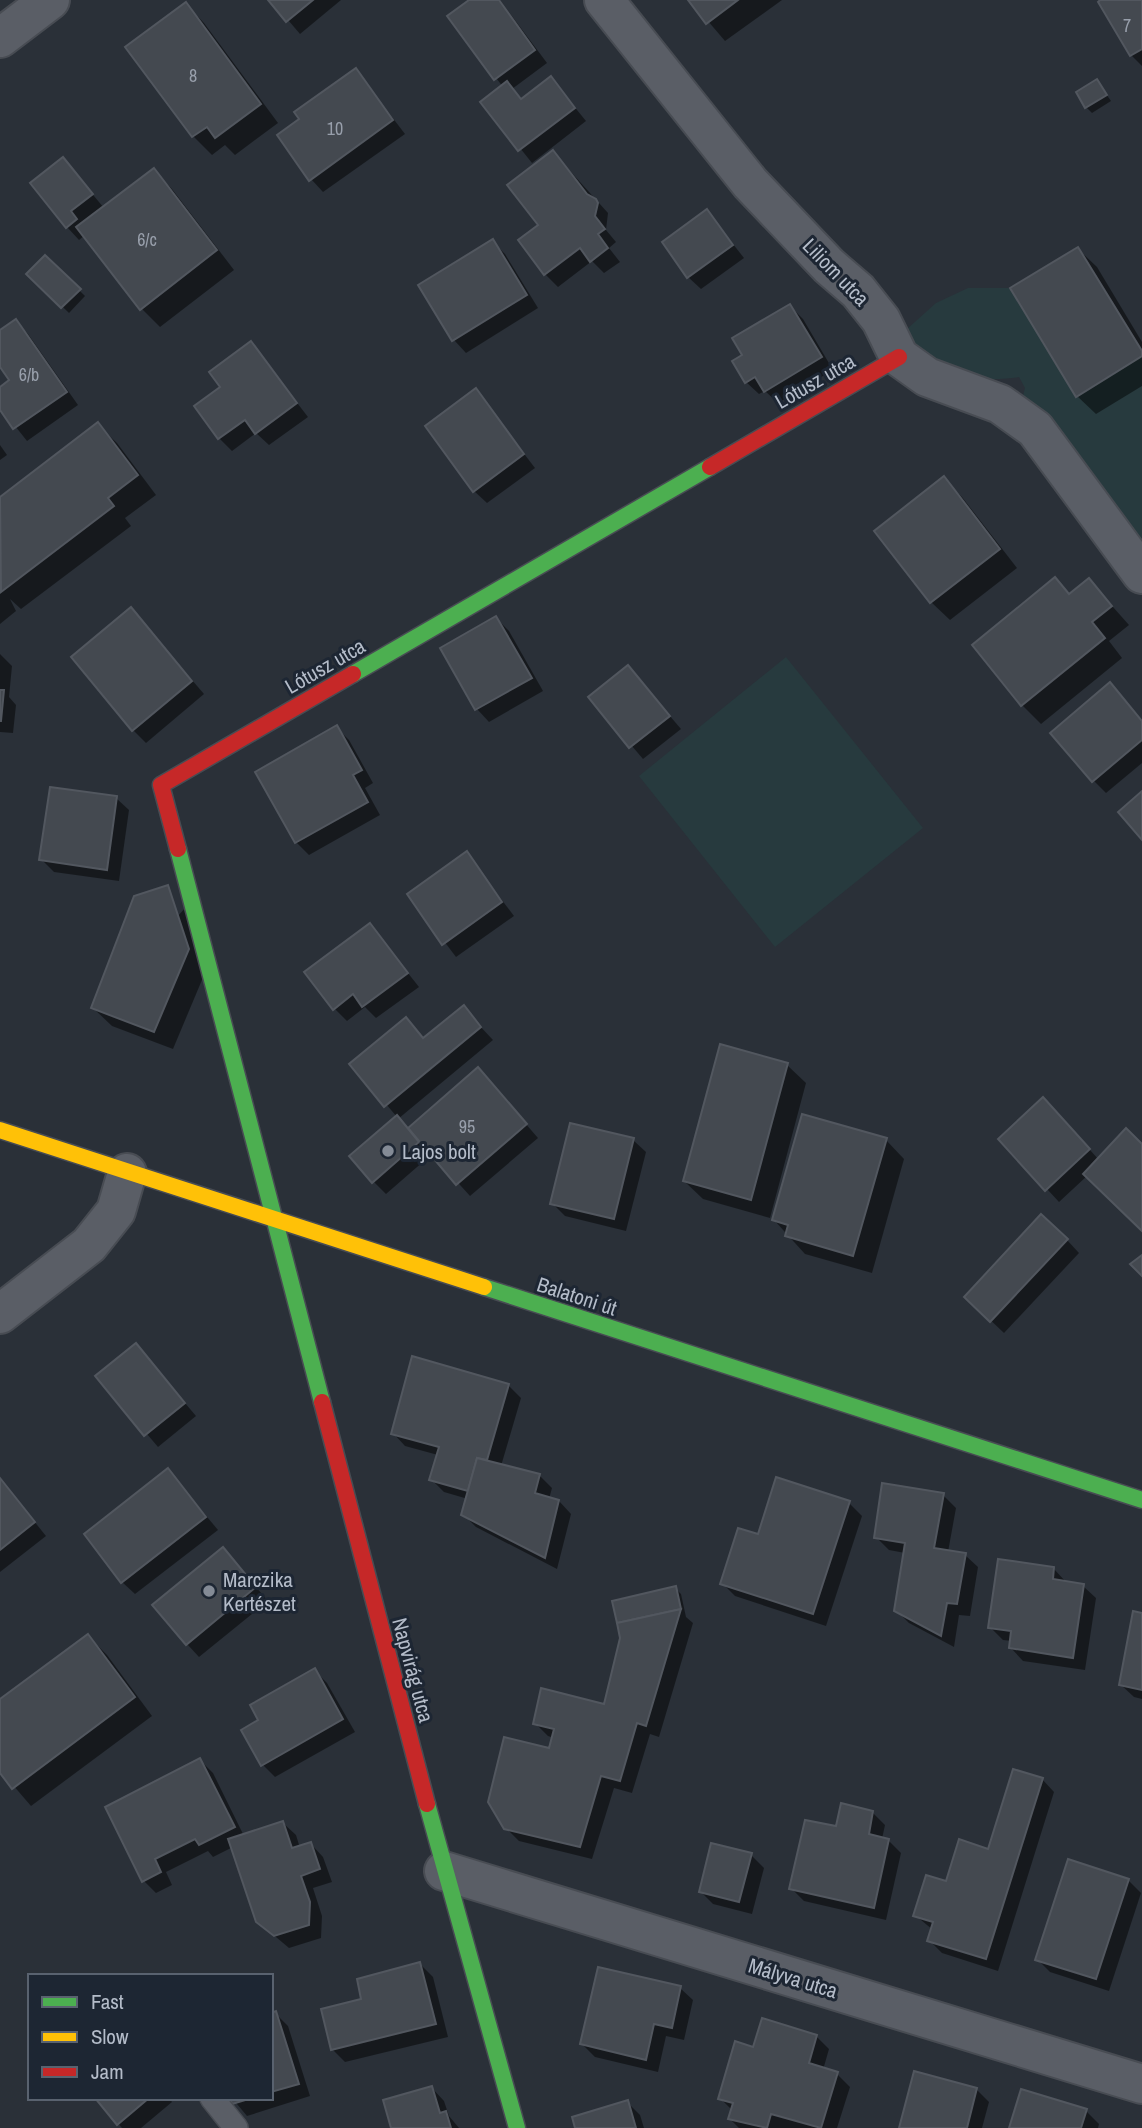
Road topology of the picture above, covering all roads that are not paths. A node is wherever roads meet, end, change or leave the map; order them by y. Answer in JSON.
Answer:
{"nodes":[{"id":1,"x":50,"y":0,"type":"edge"},
{"id":2,"x":604,"y":0,"type":"edge"},
{"id":3,"x":0,"y":38,"type":"edge"},
{"id":4,"x":899,"y":357,"type":"junction"},
{"id":5,"x":1142,"y":574,"type":"edge"},
{"id":6,"x":0,"y":1130,"type":"edge"},
{"id":7,"x":127,"y":1173,"type":"junction"},
{"id":8,"x":274,"y":1221,"type":"junction"},
{"id":9,"x":0,"y":1314,"type":"edge"},
{"id":10,"x":1142,"y":1500,"type":"edge"},
{"id":11,"x":444,"y":1871,"type":"junction"},
{"id":12,"x":1142,"y":2084,"type":"edge"},
{"id":13,"x":214,"y":2100,"type":"edge"},
{"id":14,"x":236,"y":2128,"type":"edge"},
{"id":15,"x":517,"y":2128,"type":"edge"}],
"edges":[{"from":1,"to":3,"type":"street"},
{"from":2,"to":4,"type":"street","name":"Liliom utca"},
{"from":4,"to":5,"type":"street","name":"Liliom utca"},
{"from":4,"to":8,"type":"street","name":"Lótusz utca"},
{"from":6,"to":7,"type":"street","name":"Balatoni út"},
{"from":7,"to":8,"type":"street","name":"Balatoni út"},
{"from":7,"to":9,"type":"street"},
{"from":8,"to":10,"type":"street","name":"Balatoni út"},
{"from":8,"to":11,"type":"street","name":"Napvirág utca"},
{"from":11,"to":12,"type":"street","name":"Mályva utca"},
{"from":11,"to":15,"type":"street","name":"Napvirág utca"},
{"from":13,"to":14,"type":"lane"}]}
